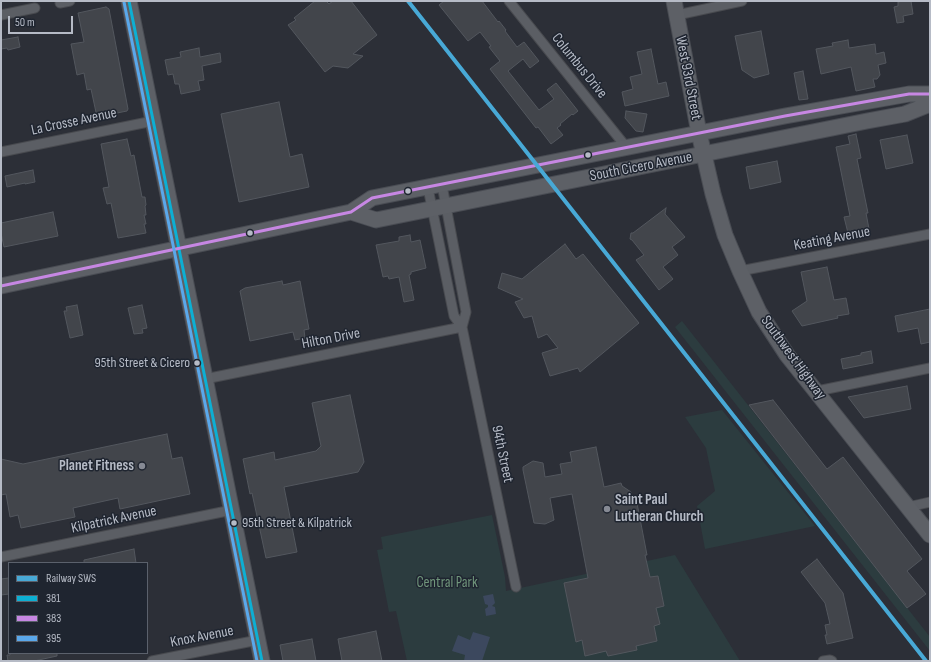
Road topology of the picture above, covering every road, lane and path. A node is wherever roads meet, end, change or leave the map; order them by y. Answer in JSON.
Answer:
{"nodes":[{"id":1,"x":70,"y":1,"type":"edge"},
{"id":2,"x":129,"y":1,"type":"edge"},
{"id":3,"x":509,"y":1,"type":"edge"},
{"id":4,"x":742,"y":1,"type":"edge"},
{"id":5,"x":60,"y":3,"type":"dead end"},
{"id":6,"x":35,"y":8,"type":"dead end"},
{"id":7,"x":675,"y":8,"type":"edge"},
{"id":8,"x":1,"y":15,"type":"edge"},
{"id":9,"x":930,"y":94,"type":"edge"},
{"id":10,"x":930,"y":104,"type":"edge"},
{"id":11,"x":153,"y":120,"type":"junction"},
{"id":12,"x":699,"y":133,"type":"junction"},
{"id":13,"x":627,"y":148,"type":"junction"},
{"id":14,"x":1,"y":152,"type":"edge"},
{"id":15,"x":703,"y":155,"type":"junction"},
{"id":16,"x":435,"y":187,"type":"junction"},
{"id":17,"x":439,"y":208,"type":"junction"},
{"id":18,"x":351,"y":212,"type":"junction"},
{"id":19,"x":930,"y":234,"type":"edge"},
{"id":20,"x":179,"y":249,"type":"junction"},
{"id":21,"x":740,"y":271,"type":"junction"},
{"id":22,"x":1,"y":286,"type":"edge"},
{"id":23,"x":462,"y":327,"type":"junction"},
{"id":24,"x":930,"y":368,"type":"edge"},
{"id":25,"x":205,"y":379,"type":"junction"},
{"id":26,"x":817,"y":391,"type":"junction"},
{"id":27,"x":930,"y":502,"type":"edge"},
{"id":28,"x":908,"y":506,"type":"junction"},
{"id":29,"x":232,"y":510,"type":"junction"},
{"id":30,"x":930,"y":535,"type":"edge"},
{"id":31,"x":1,"y":558,"type":"edge"},
{"id":32,"x":516,"y":587,"type":"dead end"},
{"id":33,"x":258,"y":640,"type":"junction"},
{"id":34,"x":152,"y":661,"type":"edge"},
{"id":35,"x":262,"y":661,"type":"edge"}],
"edges":[{"from":1,"to":5,"type":"street"},
{"from":2,"to":11,"type":"main road"},
{"from":3,"to":13,"type":"street","name":"Columbus Drive"},
{"from":4,"to":7,"type":"street"},
{"from":6,"to":8,"type":"street"},
{"from":7,"to":12,"type":"main road","name":"West 93rd Street"},
{"from":9,"to":12,"type":"main road","name":"South Cicero Avenue"},
{"from":10,"to":15,"type":"main road","name":"South Cicero Avenue"},
{"from":11,"to":14,"type":"street","name":"La Crosse Avenue"},
{"from":11,"to":20,"type":"main road"},
{"from":12,"to":13,"type":"main road","name":"South Cicero Avenue"},
{"from":12,"to":15,"type":"main road","name":"West 93rd Street"},
{"from":13,"to":16,"type":"main road","name":"South Cicero Avenue"},
{"from":15,"to":17,"type":"main road","name":"South Cicero Avenue"},
{"from":15,"to":21,"type":"main road","name":"Southwest Highway"},
{"from":16,"to":17,"type":"street","name":"94th Street"},
{"from":16,"to":17,"type":"street","name":"94th Street"},
{"from":16,"to":18,"type":"main road","name":"South Cicero Avenue"},
{"from":17,"to":18,"type":"main road","name":"South Cicero Avenue"},
{"from":17,"to":23,"type":"street","name":"94th Street"},
{"from":17,"to":23,"type":"street","name":"94th Street"},
{"from":18,"to":20,"type":"main road","name":"South Cicero Avenue"},
{"from":19,"to":21,"type":"street","name":"Keating Avenue"},
{"from":20,"to":22,"type":"main road","name":"South Cicero Avenue"},
{"from":20,"to":25,"type":"main road"},
{"from":21,"to":26,"type":"main road","name":"Southwest Highway"},
{"from":23,"to":25,"type":"street","name":"Hilton Drive"},
{"from":23,"to":32,"type":"street","name":"94th Street"},
{"from":24,"to":26,"type":"street"},
{"from":25,"to":29,"type":"main road"},
{"from":26,"to":28,"type":"main road","name":"Southwest Highway"},
{"from":27,"to":28,"type":"street"},
{"from":28,"to":30,"type":"main road","name":"Southwest Highway"},
{"from":29,"to":31,"type":"street","name":"Kilpatrick Avenue"},
{"from":29,"to":33,"type":"main road"},
{"from":33,"to":34,"type":"street","name":"Knox Avenue"},
{"from":33,"to":35,"type":"main road"}]}
